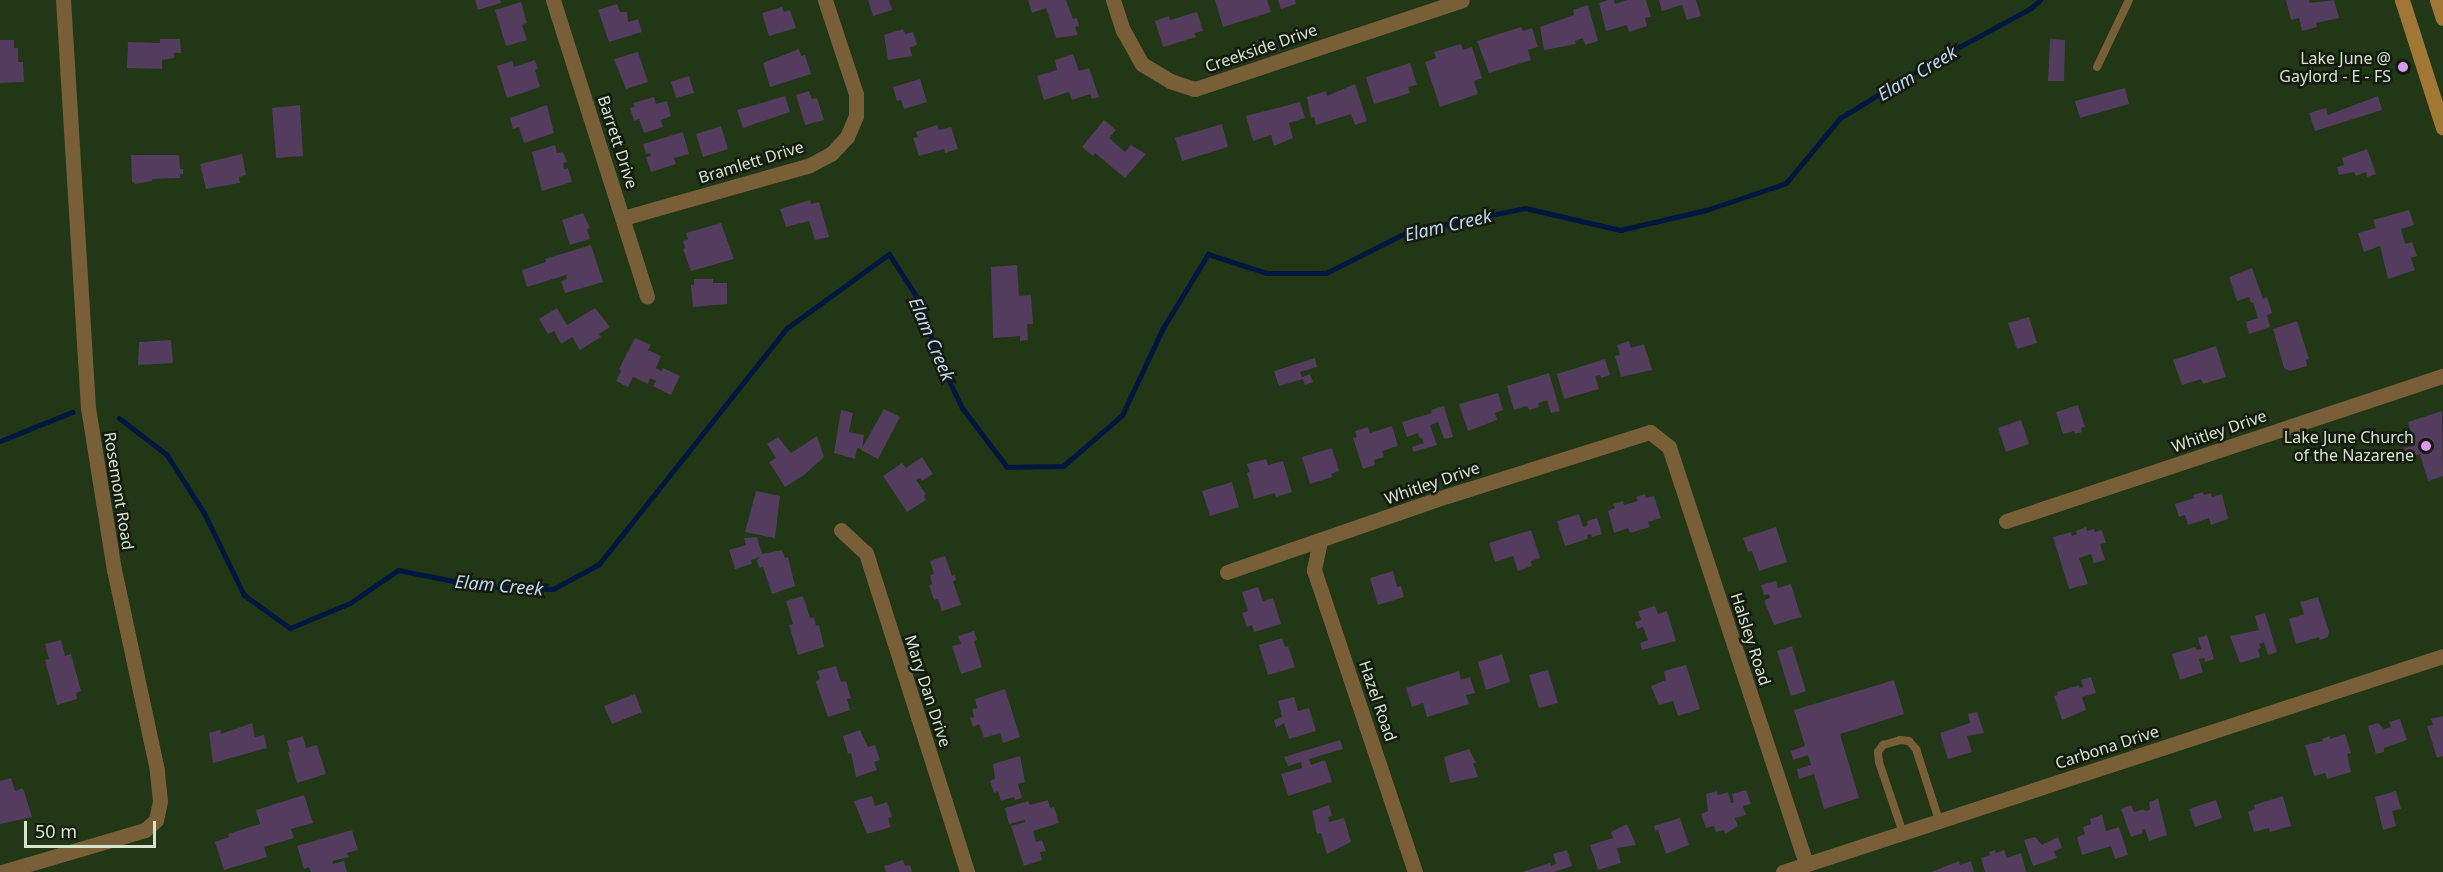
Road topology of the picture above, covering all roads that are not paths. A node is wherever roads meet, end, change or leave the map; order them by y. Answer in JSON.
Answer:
{"nodes":[{"id":1,"x":63,"y":0,"type":"edge"},
{"id":2,"x":553,"y":0,"type":"edge"},
{"id":3,"x":825,"y":0,"type":"edge"},
{"id":4,"x":1113,"y":0,"type":"edge"},
{"id":5,"x":1462,"y":0,"type":"edge"},
{"id":6,"x":2128,"y":0,"type":"edge"},
{"id":7,"x":2402,"y":0,"type":"edge"},
{"id":8,"x":2437,"y":0,"type":"edge"},
{"id":9,"x":2443,"y":18,"type":"edge"},
{"id":10,"x":2097,"y":67,"type":"dead end"},
{"id":11,"x":2443,"y":128,"type":"edge"},
{"id":12,"x":623,"y":218,"type":"junction"},
{"id":13,"x":647,"y":296,"type":"dead end"},
{"id":14,"x":2443,"y":376,"type":"edge"},
{"id":15,"x":1650,"y":432,"type":"joint"},
{"id":16,"x":2006,"y":521,"type":"dead end"},
{"id":17,"x":841,"y":530,"type":"dead end"},
{"id":18,"x":1320,"y":542,"type":"junction"},
{"id":19,"x":1227,"y":572,"type":"dead end"},
{"id":20,"x":2443,"y":656,"type":"edge"},
{"id":21,"x":1940,"y":820,"type":"junction"},
{"id":22,"x":1903,"y":833,"type":"junction"},
{"id":23,"x":1806,"y":864,"type":"junction"},
{"id":24,"x":2,"y":872,"type":"edge"},
{"id":25,"x":967,"y":872,"type":"edge"},
{"id":26,"x":1415,"y":872,"type":"edge"},
{"id":27,"x":1783,"y":872,"type":"edge"}],
"edges":[{"from":1,"to":24,"type":"street","name":"Rosemont Road"},
{"from":2,"to":12,"type":"street","name":"Barrett Drive"},
{"from":3,"to":12,"type":"street","name":"Bramlett Drive"},
{"from":4,"to":5,"type":"street","name":"Creekside Drive"},
{"from":6,"to":10,"type":"lane"},
{"from":7,"to":11,"type":"main road"},
{"from":8,"to":9,"type":"main road"},
{"from":12,"to":13,"type":"street","name":"Barrett Drive"},
{"from":14,"to":16,"type":"street","name":"Whitley Drive"},
{"from":15,"to":18,"type":"street","name":"Whitley Drive"},
{"from":15,"to":23,"type":"street","name":"Halsley Road"},
{"from":17,"to":25,"type":"street","name":"Mary Dan Drive"},
{"from":18,"to":19,"type":"street","name":"Whitley Drive"},
{"from":18,"to":26,"type":"street","name":"Hazel Road"},
{"from":20,"to":21,"type":"street","name":"Carbona Drive"},
{"from":21,"to":22,"type":"street","name":"Carbona Drive"},
{"from":21,"to":22,"type":"lane"},
{"from":22,"to":23,"type":"street","name":"Carbona Drive"},
{"from":23,"to":27,"type":"street","name":"Carbona Drive"}]}
